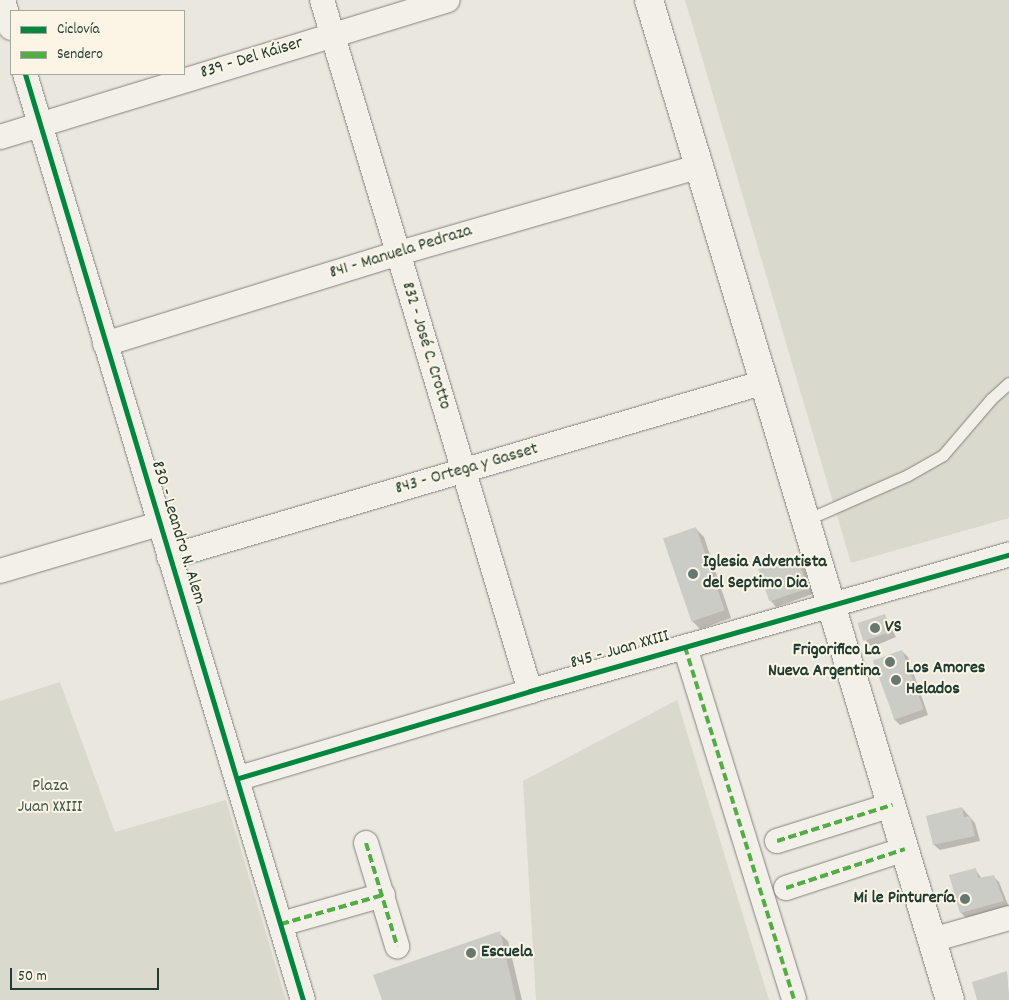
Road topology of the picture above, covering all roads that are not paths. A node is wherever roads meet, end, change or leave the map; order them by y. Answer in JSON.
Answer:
{"nodes":[{"id":1,"x":3,"y":0,"type":"edge"},
{"id":2,"x":322,"y":0,"type":"edge"},
{"id":3,"x":448,"y":0,"type":"edge"},
{"id":4,"x":649,"y":0,"type":"edge"},
{"id":5,"x":10,"y":24,"type":"edge"},
{"id":6,"x":333,"y":35,"type":"junction"},
{"id":7,"x":25,"y":75,"type":"edge"},
{"id":8,"x":41,"y":124,"type":"junction"},
{"id":9,"x":0,"y":136,"type":"edge"},
{"id":10,"x":698,"y":167,"type":"junction"},
{"id":11,"x":396,"y":254,"type":"junction"},
{"id":12,"x":106,"y":344,"type":"junction"},
{"id":13,"x":765,"y":382,"type":"junction"},
{"id":14,"x":1009,"y":383,"type":"edge"},
{"id":15,"x":463,"y":471,"type":"junction"},
{"id":16,"x":806,"y":520,"type":"junction"},
{"id":17,"x":159,"y":524,"type":"junction"},
{"id":18,"x":1009,"y":555,"type":"edge"},
{"id":19,"x":169,"y":557,"type":"junction"},
{"id":20,"x":0,"y":571,"type":"edge"},
{"id":21,"x":832,"y":606,"type":"junction"},
{"id":22,"x":685,"y":647,"type":"junction"},
{"id":23,"x":530,"y":690,"type":"junction"},
{"id":24,"x":239,"y":778,"type":"junction"},
{"id":25,"x":892,"y":805,"type":"junction"},
{"id":26,"x":777,"y":840,"type":"dead end"},
{"id":27,"x":366,"y":843,"type":"dead end"},
{"id":28,"x":905,"y":849,"type":"junction"},
{"id":29,"x":786,"y":888,"type":"dead end"},
{"id":30,"x":383,"y":895,"type":"junction"},
{"id":31,"x":1009,"y":918,"type":"edge"},
{"id":32,"x":281,"y":924,"type":"junction"},
{"id":33,"x":932,"y":940,"type":"junction"},
{"id":34,"x":397,"y":946,"type":"dead end"},
{"id":35,"x":303,"y":1000,"type":"edge"},
{"id":36,"x":794,"y":1000,"type":"edge"},
{"id":37,"x":950,"y":1000,"type":"edge"}],
"edges":[{"from":1,"to":5,"type":"street"},
{"from":2,"to":6,"type":"street","name":"832 - José C. Crotto"},
{"from":3,"to":6,"type":"street","name":"839 - Del Káiser"},
{"from":4,"to":10,"type":"main road"},
{"from":6,"to":8,"type":"street","name":"839 - Del Káiser"},
{"from":6,"to":11,"type":"street","name":"832 - José C. Crotto"},
{"from":7,"to":8,"type":"street","name":"830 - Leandro N. Alem"},
{"from":8,"to":9,"type":"street","name":"839 - Del Káiser"},
{"from":8,"to":12,"type":"street","name":"830 - Leandro N. Alem"},
{"from":10,"to":11,"type":"street","name":"841 - Manuela Pedraza"},
{"from":10,"to":13,"type":"main road"},
{"from":11,"to":12,"type":"street","name":"841 - Manuela Pedraza"},
{"from":11,"to":15,"type":"street","name":"832 - José C. Crotto"},
{"from":12,"to":17,"type":"street","name":"830 - Leandro N. Alem"},
{"from":13,"to":15,"type":"street","name":"843 - Ortega y Gasset"},
{"from":13,"to":16,"type":"main road"},
{"from":14,"to":16,"type":"lane"},
{"from":15,"to":19,"type":"street","name":"843 - Ortega y Gasset"},
{"from":15,"to":23,"type":"street","name":"832 - José C. Crotto"},
{"from":16,"to":21,"type":"main road"},
{"from":17,"to":19,"type":"street","name":"830 - Leandro N. Alem"},
{"from":17,"to":20,"type":"street"},
{"from":18,"to":21,"type":"street","name":"845 - Juan XXIII"},
{"from":19,"to":24,"type":"street","name":"830 - Leandro N. Alem"},
{"from":21,"to":22,"type":"street","name":"845 - Juan XXIII"},
{"from":21,"to":25,"type":"main road"},
{"from":22,"to":23,"type":"street","name":"845 - Juan XXIII"},
{"from":22,"to":36,"type":"street"},
{"from":23,"to":24,"type":"street","name":"845 - Juan XXIII"},
{"from":24,"to":32,"type":"street","name":"830 - Leandro N. Alem"},
{"from":25,"to":26,"type":"street"},
{"from":25,"to":28,"type":"main road"},
{"from":27,"to":30,"type":"street"},
{"from":28,"to":29,"type":"street"},
{"from":28,"to":33,"type":"main road"},
{"from":30,"to":32,"type":"street"},
{"from":30,"to":34,"type":"street"},
{"from":31,"to":33,"type":"street"},
{"from":32,"to":35,"type":"street","name":"830 - Leandro N. Alem"},
{"from":33,"to":37,"type":"main road"}]}
